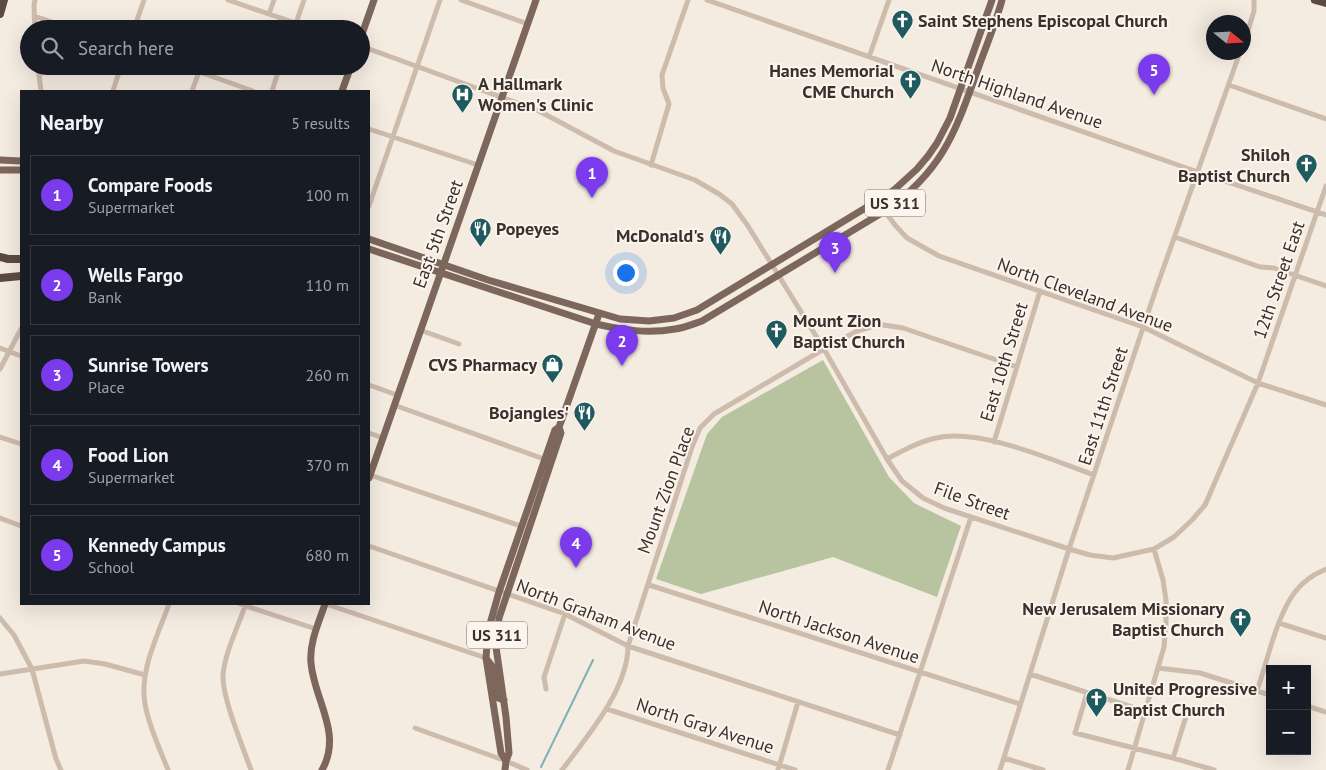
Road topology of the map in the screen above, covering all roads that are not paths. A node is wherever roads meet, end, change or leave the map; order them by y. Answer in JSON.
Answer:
{"nodes":[{"id":1,"x":4,"y":0,"type":"edge"},
{"id":2,"x":35,"y":0,"type":"edge"},
{"id":3,"x":144,"y":0,"type":"edge"},
{"id":4,"x":228,"y":0,"type":"edge"},
{"id":5,"x":274,"y":0,"type":"edge"},
{"id":6,"x":304,"y":0,"type":"edge"},
{"id":7,"x":374,"y":0,"type":"edge"},
{"id":8,"x":440,"y":0,"type":"edge"},
{"id":9,"x":461,"y":0,"type":"edge"},
{"id":10,"x":536,"y":0,"type":"edge"},
{"id":11,"x":688,"y":0,"type":"edge"},
{"id":12,"x":707,"y":0,"type":"edge"},
{"id":13,"x":889,"y":0,"type":"edge"},
{"id":14,"x":991,"y":0,"type":"edge"},
{"id":15,"x":1254,"y":0,"type":"edge"},
{"id":16,"x":1315,"y":0,"type":"edge"},
{"id":17,"x":1001,"y":2,"type":"edge"},
{"id":18,"x":1326,"y":3,"type":"edge"},
{"id":19,"x":0,"y":14,"type":"edge"},
{"id":20,"x":269,"y":14,"type":"junction"},
{"id":21,"x":34,"y":16,"type":"junction"},
{"id":22,"x":34,"y":20,"type":"edge"},
{"id":23,"x":46,"y":20,"type":"edge"},
{"id":24,"x":137,"y":20,"type":"edge"},
{"id":25,"x":282,"y":20,"type":"edge"},
{"id":26,"x":297,"y":20,"type":"edge"},
{"id":27,"x":367,"y":20,"type":"edge"},
{"id":28,"x":1251,"y":21,"type":"edge"},
{"id":29,"x":528,"y":24,"type":"junction"},
{"id":30,"x":370,"y":49,"type":"edge"},
{"id":31,"x":869,"y":57,"type":"junction"},
{"id":32,"x":1237,"y":60,"type":"edge"},
{"id":33,"x":417,"y":66,"type":"junction"},
{"id":34,"x":39,"y":75,"type":"edge"},
{"id":35,"x":118,"y":75,"type":"edge"},
{"id":36,"x":198,"y":75,"type":"edge"},
{"id":37,"x":208,"y":75,"type":"edge"},
{"id":38,"x":277,"y":75,"type":"edge"},
{"id":39,"x":348,"y":75,"type":"edge"},
{"id":40,"x":1229,"y":85,"type":"junction"},
{"id":41,"x":960,"y":88,"type":"junction"},
{"id":42,"x":41,"y":90,"type":"edge"},
{"id":43,"x":112,"y":90,"type":"edge"},
{"id":44,"x":192,"y":90,"type":"edge"},
{"id":45,"x":250,"y":90,"type":"edge"},
{"id":46,"x":272,"y":90,"type":"edge"},
{"id":47,"x":342,"y":90,"type":"edge"},
{"id":48,"x":970,"y":92,"type":"junction"},
{"id":49,"x":502,"y":96,"type":"junction"},
{"id":50,"x":1326,"y":118,"type":"edge"},
{"id":51,"x":370,"y":129,"type":"edge"},
{"id":52,"x":393,"y":137,"type":"junction"},
{"id":53,"x":3,"y":160,"type":"edge"},
{"id":54,"x":20,"y":161,"type":"edge"},
{"id":55,"x":478,"y":165,"type":"junction"},
{"id":56,"x":651,"y":165,"type":"junction"},
{"id":57,"x":1,"y":170,"type":"edge"},
{"id":58,"x":20,"y":170,"type":"edge"},
{"id":59,"x":1198,"y":172,"type":"junction"},
{"id":60,"x":1326,"y":186,"type":"edge"},
{"id":61,"x":878,"y":201,"type":"junction"},
{"id":62,"x":370,"y":203,"type":"edge"},
{"id":63,"x":884,"y":211,"type":"junction"},
{"id":64,"x":1317,"y":213,"type":"junction"},
{"id":65,"x":1326,"y":215,"type":"edge"},
{"id":66,"x":1175,"y":237,"type":"junction"},
{"id":67,"x":370,"y":239,"type":"edge"},
{"id":68,"x":370,"y":249,"type":"edge"},
{"id":69,"x":0,"y":257,"type":"edge"},
{"id":70,"x":20,"y":259,"type":"edge"},
{"id":71,"x":773,"y":264,"type":"junction"},
{"id":72,"x":444,"y":265,"type":"junction"},
{"id":73,"x":440,"y":273,"type":"junction"},
{"id":74,"x":779,"y":275,"type":"junction"},
{"id":75,"x":20,"y":276,"type":"edge"},
{"id":76,"x":1296,"y":276,"type":"junction"},
{"id":77,"x":0,"y":278,"type":"edge"},
{"id":78,"x":1326,"y":286,"type":"edge"},
{"id":79,"x":1040,"y":291,"type":"junction"},
{"id":80,"x":599,"y":314,"type":"junction"},
{"id":81,"x":596,"y":324,"type":"junction"},
{"id":82,"x":1143,"y":327,"type":"junction"},
{"id":83,"x":420,"y":330,"type":"junction"},
{"id":84,"x":20,"y":331,"type":"edge"},
{"id":85,"x":458,"y":344,"type":"dead end"},
{"id":86,"x":0,"y":348,"type":"edge"},
{"id":87,"x":824,"y":349,"type":"junction"},
{"id":88,"x":10,"y":352,"type":"junction"},
{"id":89,"x":20,"y":356,"type":"edge"},
{"id":90,"x":1017,"y":367,"type":"junction"},
{"id":91,"x":0,"y":369,"type":"edge"},
{"id":92,"x":1258,"y":383,"type":"junction"},
{"id":93,"x":370,"y":385,"type":"edge"},
{"id":94,"x":397,"y":395,"type":"junction"},
{"id":95,"x":394,"y":405,"type":"junction"},
{"id":96,"x":1326,"y":405,"type":"edge"},
{"id":97,"x":559,"y":427,"type":"junction"},
{"id":98,"x":370,"y":433,"type":"edge"},
{"id":99,"x":0,"y":437,"type":"edge"},
{"id":100,"x":383,"y":438,"type":"junction"},
{"id":101,"x":994,"y":442,"type":"junction"},
{"id":102,"x":20,"y":444,"type":"edge"},
{"id":103,"x":887,"y":459,"type":"junction"},
{"id":104,"x":544,"y":460,"type":"junction"},
{"id":105,"x":370,"y":473,"type":"edge"},
{"id":106,"x":1094,"y":475,"type":"junction"},
{"id":107,"x":370,"y":476,"type":"edge"},
{"id":108,"x":971,"y":517,"type":"junction"},
{"id":109,"x":0,"y":518,"type":"edge"},
{"id":110,"x":20,"y":526,"type":"edge"},
{"id":111,"x":521,"y":526,"type":"junction"},
{"id":112,"x":370,"y":546,"type":"edge"},
{"id":113,"x":1069,"y":549,"type":"junction"},
{"id":114,"x":1154,"y":549,"type":"junction"},
{"id":115,"x":1326,"y":569,"type":"edge"},
{"id":116,"x":649,"y":585,"type":"junction"},
{"id":117,"x":502,"y":593,"type":"junction"},
{"id":118,"x":169,"y":605,"type":"edge"},
{"id":119,"x":243,"y":605,"type":"edge"},
{"id":120,"x":326,"y":605,"type":"edge"},
{"id":121,"x":329,"y":605,"type":"edge"},
{"id":122,"x":565,"y":614,"type":"junction"},
{"id":123,"x":0,"y":618,"type":"edge"},
{"id":124,"x":1280,"y":623,"type":"junction"},
{"id":125,"x":316,"y":629,"type":"junction"},
{"id":126,"x":1326,"y":638,"type":"edge"},
{"id":127,"x":628,"y":646,"type":"junction"},
{"id":128,"x":486,"y":658,"type":"junction"},
{"id":129,"x":1158,"y":668,"type":"junction"},
{"id":130,"x":32,"y":669,"type":"junction"},
{"id":131,"x":920,"y":673,"type":"junction"},
{"id":132,"x":0,"y":674,"type":"edge"},
{"id":133,"x":1030,"y":674,"type":"junction"},
{"id":134,"x":145,"y":675,"type":"junction"},
{"id":135,"x":546,"y":689,"type":"dead end"},
{"id":136,"x":1258,"y":691,"type":"junction"},
{"id":137,"x":1087,"y":693,"type":"junction"},
{"id":138,"x":1266,"y":694,"type":"edge"},
{"id":139,"x":504,"y":700,"type":"junction"},
{"id":140,"x":798,"y":702,"type":"junction"},
{"id":141,"x":1020,"y":704,"type":"junction"},
{"id":142,"x":1311,"y":707,"type":"edge"},
{"id":143,"x":607,"y":709,"type":"junction"},
{"id":144,"x":1188,"y":710,"type":"dead end"},
{"id":145,"x":1144,"y":711,"type":"junction"},
{"id":146,"x":1326,"y":712,"type":"edge"},
{"id":147,"x":414,"y":728,"type":"dead end"},
{"id":148,"x":900,"y":735,"type":"junction"},
{"id":149,"x":1134,"y":748,"type":"junction"},
{"id":150,"x":1004,"y":758,"type":"junction"},
{"id":151,"x":1174,"y":758,"type":"junction"},
{"id":152,"x":506,"y":761,"type":"junction"},
{"id":153,"x":779,"y":768,"type":"edge"},
{"id":154,"x":61,"y":770,"type":"edge"},
{"id":155,"x":168,"y":770,"type":"edge"},
{"id":156,"x":251,"y":770,"type":"edge"},
{"id":157,"x":322,"y":770,"type":"edge"},
{"id":158,"x":505,"y":770,"type":"edge"},
{"id":159,"x":526,"y":770,"type":"edge"},
{"id":160,"x":562,"y":770,"type":"edge"},
{"id":161,"x":795,"y":770,"type":"edge"},
{"id":162,"x":888,"y":770,"type":"edge"},
{"id":163,"x":1000,"y":770,"type":"edge"},
{"id":164,"x":1043,"y":770,"type":"edge"},
{"id":165,"x":1128,"y":770,"type":"edge"},
{"id":166,"x":1214,"y":770,"type":"edge"}],
"edges":[{"from":1,"to":19,"type":"highway"},
{"from":2,"to":21,"type":"street"},
{"from":3,"to":24,"type":"street"},
{"from":4,"to":20,"type":"street"},
{"from":5,"to":20,"type":"street"},
{"from":6,"to":26,"type":"street"},
{"from":7,"to":27,"type":"main road"},
{"from":8,"to":33,"type":"street"},
{"from":9,"to":29,"type":"street"},
{"from":10,"to":29,"type":"main road","name":"East 5th Street"},
{"from":11,"to":56,"type":"street"},
{"from":12,"to":31,"type":"street","name":"North Highland Avenue"},
{"from":13,"to":31,"type":"street"},
{"from":14,"to":17,"type":"street"},
{"from":14,"to":41,"type":"main road","number":"US 311"},
{"from":15,"to":28,"type":"street"},
{"from":16,"to":18,"type":"highway"},
{"from":17,"to":48,"type":"main road","number":"US 311"},
{"from":20,"to":25,"type":"street"},
{"from":21,"to":22,"type":"street"},
{"from":21,"to":23,"type":"street"},
{"from":29,"to":49,"type":"main road","name":"East 5th Street"},
{"from":30,"to":33,"type":"street"},
{"from":31,"to":41,"type":"street","name":"North Highland Avenue"},
{"from":32,"to":40,"type":"street","name":"East 11th Street"},
{"from":33,"to":49,"type":"street"},
{"from":33,"to":52,"type":"street"},
{"from":34,"to":42,"type":"street"},
{"from":35,"to":43,"type":"street"},
{"from":36,"to":44,"type":"street"},
{"from":37,"to":45,"type":"street"},
{"from":38,"to":46,"type":"street"},
{"from":39,"to":47,"type":"main road"},
{"from":40,"to":50,"type":"street"},
{"from":40,"to":59,"type":"street","name":"East 11th Street"},
{"from":41,"to":48,"type":"street","name":"North Highland Avenue"},
{"from":41,"to":61,"type":"main road","number":"US 311"},
{"from":48,"to":59,"type":"street","name":"North Highland Avenue"},
{"from":48,"to":63,"type":"main road","number":"US 311"},
{"from":49,"to":55,"type":"main road","name":"East 5th Street"},
{"from":49,"to":56,"type":"street"},
{"from":51,"to":52,"type":"street"},
{"from":52,"to":55,"type":"street"},
{"from":52,"to":62,"type":"street"},
{"from":53,"to":54,"type":"main road"},
{"from":55,"to":72,"type":"main road","name":"East 5th Street"},
{"from":56,"to":71,"type":"street"},
{"from":57,"to":58,"type":"main road"},
{"from":59,"to":64,"type":"street","name":"North Highland Avenue"},
{"from":59,"to":66,"type":"street","name":"East 11th Street"},
{"from":60,"to":64,"type":"street","name":"12th Street East"},
{"from":61,"to":63,"type":"street","name":"North Cleveland Avenue"},
{"from":61,"to":71,"type":"main road","number":"US 311"},
{"from":63,"to":74,"type":"main road","number":"US 311"},
{"from":63,"to":79,"type":"street","name":"North Cleveland Avenue"},
{"from":64,"to":65,"type":"street","name":"North Highland Avenue"},
{"from":64,"to":76,"type":"street","name":"12th Street East"},
{"from":66,"to":76,"type":"street"},
{"from":66,"to":82,"type":"street","name":"East 11th Street"},
{"from":67,"to":72,"type":"main road"},
{"from":68,"to":73,"type":"main road"},
{"from":69,"to":70,"type":"highway"},
{"from":71,"to":74,"type":"street"},
{"from":71,"to":80,"type":"main road","number":"US 311"},
{"from":72,"to":73,"type":"main road","name":"East 5th Street"},
{"from":72,"to":80,"type":"main road"},
{"from":73,"to":81,"type":"main road"},
{"from":73,"to":83,"type":"main road","name":"East 5th Street"},
{"from":74,"to":81,"type":"main road","number":"US 311"},
{"from":74,"to":87,"type":"street","name":"File Street"},
{"from":75,"to":77,"type":"highway"},
{"from":76,"to":78,"type":"street"},
{"from":76,"to":92,"type":"street","name":"12th Street East"},
{"from":79,"to":82,"type":"street","name":"North Cleveland Avenue"},
{"from":79,"to":90,"type":"street","name":"East 10th Street"},
{"from":80,"to":81,"type":"main road","number":"US 311"},
{"from":81,"to":97,"type":"main road","number":"US 311"},
{"from":82,"to":92,"type":"street","name":"North Cleveland Avenue"},
{"from":82,"to":106,"type":"street","name":"East 11th Street"},
{"from":83,"to":85,"type":"street"},
{"from":83,"to":94,"type":"main road","name":"East 5th Street"},
{"from":84,"to":88,"type":"street"},
{"from":86,"to":88,"type":"street"},
{"from":87,"to":90,"type":"street","name":"Mount Zion Place"},
{"from":87,"to":103,"type":"street","name":"File Street"},
{"from":87,"to":116,"type":"street","name":"Mount Zion Place"},
{"from":88,"to":89,"type":"street"},
{"from":88,"to":91,"type":"street"},
{"from":90,"to":101,"type":"street","name":"East 10th Street"},
{"from":92,"to":96,"type":"street","name":"North Cleveland Avenue"},
{"from":92,"to":114,"type":"street","name":"12th Street East"},
{"from":93,"to":94,"type":"street"},
{"from":94,"to":95,"type":"main road","name":"East 5th Street"},
{"from":95,"to":100,"type":"main road","name":"East 5th Street"},
{"from":95,"to":104,"type":"street"},
{"from":97,"to":104,"type":"main road","number":"US 311"},
{"from":97,"to":117,"type":"main road","number":"US 311"},
{"from":98,"to":100,"type":"street"},
{"from":99,"to":102,"type":"street"},
{"from":100,"to":105,"type":"main road","name":"East 5th Street"},
{"from":101,"to":103,"type":"street"},
{"from":101,"to":106,"type":"street"},
{"from":103,"to":108,"type":"street","name":"File Street"},
{"from":104,"to":111,"type":"main road","number":"US 311"},
{"from":106,"to":113,"type":"street","name":"East 11th Street"},
{"from":107,"to":111,"type":"street"},
{"from":108,"to":113,"type":"street","name":"File Street"},
{"from":108,"to":131,"type":"street"},
{"from":109,"to":110,"type":"street"},
{"from":111,"to":117,"type":"main road","number":"US 311"},
{"from":112,"to":117,"type":"street","name":"North Graham Avenue"},
{"from":113,"to":114,"type":"street","name":"File Street"},
{"from":113,"to":133,"type":"street","name":"East 11th Street"},
{"from":114,"to":129,"type":"street"},
{"from":115,"to":124,"type":"street"},
{"from":116,"to":127,"type":"street","name":"Mount Zion Place"},
{"from":116,"to":131,"type":"street","name":"North Jackson Avenue"},
{"from":117,"to":122,"type":"street","name":"North Graham Avenue"},
{"from":117,"to":128,"type":"main road","number":"US 311"},
{"from":117,"to":139,"type":"main road","number":"US 311"},
{"from":118,"to":134,"type":"street"},
{"from":119,"to":125,"type":"street"},
{"from":119,"to":156,"type":"street"},
{"from":120,"to":125,"type":"main road"},
{"from":121,"to":128,"type":"street"},
{"from":122,"to":127,"type":"street","name":"North Graham Avenue"},
{"from":122,"to":135,"type":"street"},
{"from":123,"to":130,"type":"street"},
{"from":124,"to":126,"type":"street"},
{"from":124,"to":136,"type":"street"},
{"from":125,"to":157,"type":"main road"},
{"from":127,"to":140,"type":"street","name":"North Graham Avenue"},
{"from":127,"to":143,"type":"street","name":"Mount Zion Place"},
{"from":128,"to":139,"type":"main road"},
{"from":128,"to":152,"type":"main road","number":"US 311"},
{"from":129,"to":136,"type":"street"},
{"from":129,"to":145,"type":"street"},
{"from":130,"to":132,"type":"street"},
{"from":130,"to":134,"type":"street"},
{"from":130,"to":154,"type":"street"},
{"from":131,"to":141,"type":"street","name":"North Jackson Avenue"},
{"from":131,"to":148,"type":"street"},
{"from":133,"to":137,"type":"street"},
{"from":133,"to":141,"type":"street","name":"East 11th Street"},
{"from":134,"to":155,"type":"street"},
{"from":136,"to":138,"type":"street"},
{"from":137,"to":145,"type":"street"},
{"from":137,"to":149,"type":"street"},
{"from":139,"to":152,"type":"main road","number":"US 311"},
{"from":140,"to":148,"type":"street","name":"North Graham Avenue"},
{"from":140,"to":153,"type":"street"},
{"from":141,"to":150,"type":"street","name":"East 11th Street"},
{"from":142,"to":146,"type":"street"},
{"from":143,"to":153,"type":"street","name":"North Gray Avenue"},
{"from":143,"to":160,"type":"street","name":"Mount Zion Place"},
{"from":144,"to":151,"type":"street"},
{"from":145,"to":149,"type":"street"},
{"from":147,"to":152,"type":"street"},
{"from":148,"to":162,"type":"street"},
{"from":149,"to":151,"type":"street"},
{"from":149,"to":165,"type":"street"},
{"from":150,"to":163,"type":"street","name":"East 11th Street"},
{"from":150,"to":164,"type":"street"},
{"from":151,"to":166,"type":"street"},
{"from":152,"to":158,"type":"main road","number":"US 311"},
{"from":152,"to":159,"type":"street"},
{"from":153,"to":161,"type":"street","name":"North Gray Avenue"}]}
